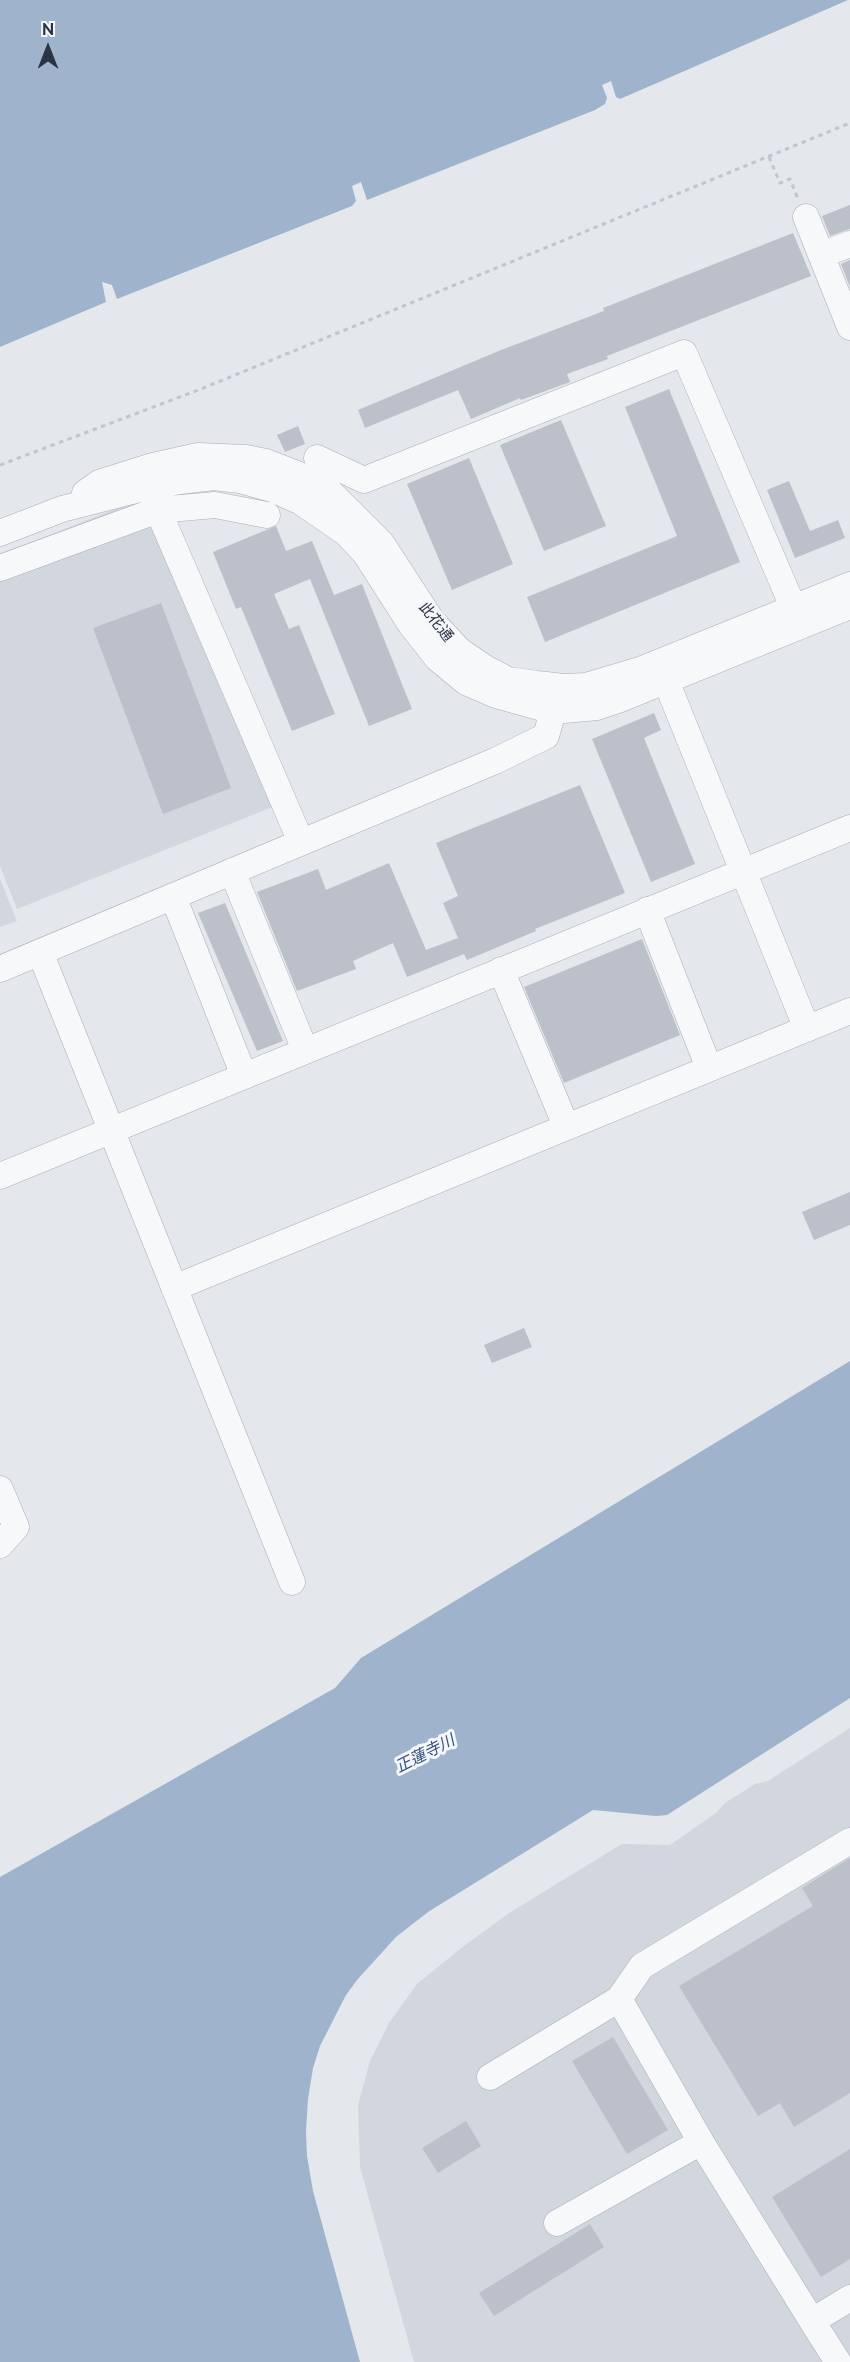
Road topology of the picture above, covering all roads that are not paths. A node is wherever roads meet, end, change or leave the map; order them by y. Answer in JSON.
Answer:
{"nodes":[{"id":1,"x":806,"y":217,"type":"road end"},
{"id":2,"x":850,"y":244,"type":"edge"},
{"id":3,"x":821,"y":255,"type":"junction"},
{"id":4,"x":849,"y":324,"type":"edge"},
{"id":5,"x":317,"y":458,"type":"dead end"},
{"id":6,"x":62,"y":509,"type":"junction"},
{"id":7,"x":158,"y":510,"type":"junction"},
{"id":8,"x":267,"y":515,"type":"dead end"},
{"id":9,"x":0,"y":533,"type":"edge"},
{"id":10,"x":0,"y":568,"type":"edge"},
{"id":11,"x":850,"y":585,"type":"edge"},
{"id":12,"x":850,"y":606,"type":"edge"},
{"id":13,"x":790,"y":616,"type":"junction"},
{"id":14,"x":663,"y":672,"type":"junction"},
{"id":15,"x":553,"y":711,"type":"junction"},
{"id":16,"x":850,"y":828,"type":"edge"},
{"id":17,"x":302,"y":842,"type":"junction"},
{"id":18,"x":232,"y":871,"type":"junction"},
{"id":19,"x":742,"y":871,"type":"junction"},
{"id":20,"x":173,"y":896,"type":"junction"},
{"id":21,"x":647,"y":910,"type":"junction"},
{"id":22,"x":40,"y":952,"type":"junction"},
{"id":23,"x":0,"y":969,"type":"edge"},
{"id":24,"x":501,"y":970,"type":"junction"},
{"id":25,"x":850,"y":1011,"type":"edge"},
{"id":26,"x":807,"y":1029,"type":"junction"},
{"id":27,"x":305,"y":1050,"type":"junction"},
{"id":28,"x":709,"y":1068,"type":"junction"},
{"id":29,"x":244,"y":1076,"type":"junction"},
{"id":30,"x":566,"y":1126,"type":"junction"},
{"id":31,"x":111,"y":1130,"type":"junction"},
{"id":32,"x":0,"y":1176,"type":"edge"},
{"id":33,"x":174,"y":1288,"type":"junction"},
{"id":34,"x":0,"y":1489,"type":"edge"},
{"id":35,"x":0,"y":1545,"type":"edge"},
{"id":36,"x":292,"y":1582,"type":"dead end"},
{"id":37,"x":850,"y":1841,"type":"edge"},
{"id":38,"x":619,"y":1999,"type":"junction"},
{"id":39,"x":490,"y":2077,"type":"dead end"},
{"id":40,"x":701,"y":2142,"type":"junction"},
{"id":41,"x":557,"y":2223,"type":"dead end"},
{"id":42,"x":850,"y":2298,"type":"edge"},
{"id":43,"x":812,"y":2320,"type":"junction"},
{"id":44,"x":838,"y":2362,"type":"edge"}],
"edges":[{"from":1,"to":3,"type":"street"},
{"from":2,"to":3,"type":"street"},
{"from":3,"to":4,"type":"street"},
{"from":5,"to":13,"type":"street"},
{"from":6,"to":9,"type":"street","name":"此花通"},
{"from":6,"to":14,"type":"street","name":"此花通"},
{"from":6,"to":15,"type":"street","name":"此花通"},
{"from":7,"to":8,"type":"street"},
{"from":7,"to":10,"type":"street"},
{"from":7,"to":17,"type":"street"},
{"from":11,"to":13,"type":"street","name":"此花通"},
{"from":12,"to":13,"type":"street","name":"此花通"},
{"from":13,"to":14,"type":"street","name":"此花通"},
{"from":14,"to":15,"type":"street","name":"此花通"},
{"from":14,"to":19,"type":"street"},
{"from":15,"to":17,"type":"street"},
{"from":16,"to":19,"type":"street"},
{"from":17,"to":18,"type":"street"},
{"from":18,"to":20,"type":"street"},
{"from":18,"to":27,"type":"street"},
{"from":19,"to":21,"type":"street"},
{"from":19,"to":26,"type":"street"},
{"from":20,"to":22,"type":"street"},
{"from":20,"to":29,"type":"street"},
{"from":21,"to":24,"type":"street"},
{"from":21,"to":28,"type":"street"},
{"from":22,"to":23,"type":"street"},
{"from":22,"to":31,"type":"street"},
{"from":24,"to":27,"type":"street"},
{"from":24,"to":30,"type":"street"},
{"from":25,"to":26,"type":"street"},
{"from":26,"to":28,"type":"street"},
{"from":27,"to":29,"type":"street"},
{"from":28,"to":30,"type":"street"},
{"from":29,"to":31,"type":"street"},
{"from":30,"to":33,"type":"street"},
{"from":31,"to":32,"type":"street"},
{"from":31,"to":33,"type":"street"},
{"from":33,"to":36,"type":"street"},
{"from":34,"to":35,"type":"street"},
{"from":37,"to":38,"type":"street"},
{"from":38,"to":39,"type":"street"},
{"from":38,"to":40,"type":"street"},
{"from":40,"to":41,"type":"street"},
{"from":40,"to":43,"type":"street"},
{"from":42,"to":43,"type":"street"},
{"from":43,"to":44,"type":"street"}]}
